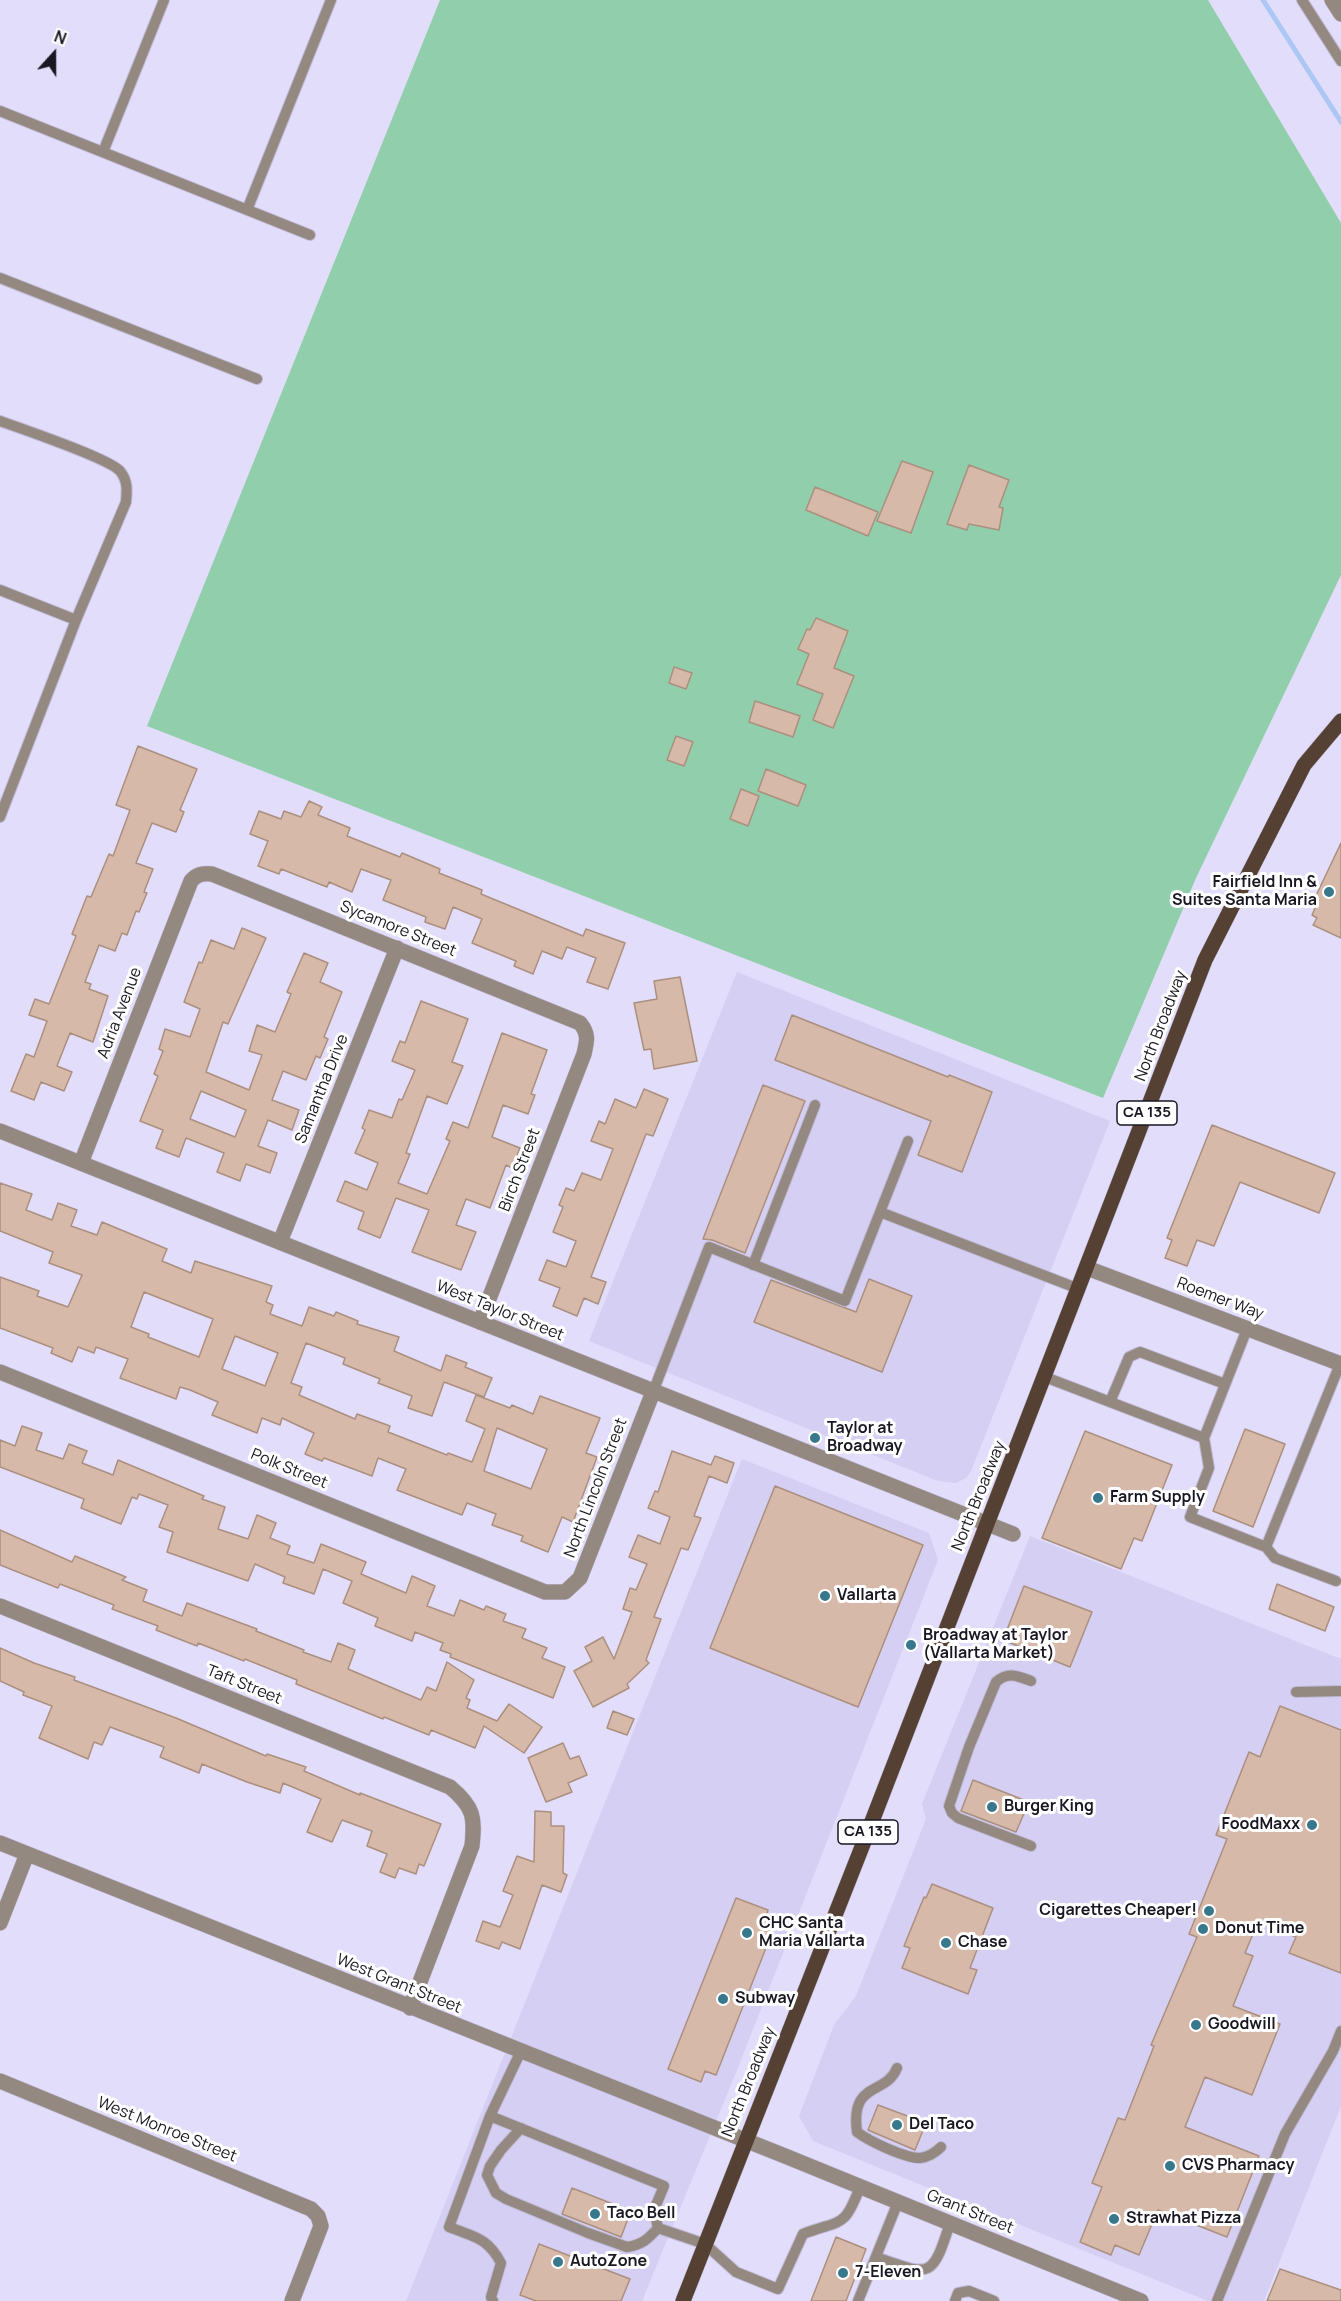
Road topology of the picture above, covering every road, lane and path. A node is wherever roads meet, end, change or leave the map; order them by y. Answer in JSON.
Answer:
{"nodes":[{"id":1,"x":164,"y":0,"type":"edge"},
{"id":2,"x":331,"y":0,"type":"edge"},
{"id":3,"x":1302,"y":0,"type":"edge"},
{"id":4,"x":1332,"y":0,"type":"edge"},
{"id":5,"x":1341,"y":14,"type":"edge"},
{"id":6,"x":1341,"y":61,"type":"edge"},
{"id":7,"x":0,"y":111,"type":"edge"},
{"id":8,"x":103,"y":152,"type":"junction"},
{"id":9,"x":247,"y":210,"type":"junction"},
{"id":10,"x":310,"y":235,"type":"dead end"},
{"id":11,"x":0,"y":278,"type":"edge"},
{"id":12,"x":257,"y":379,"type":"dead end"},
{"id":13,"x":0,"y":421,"type":"edge"},
{"id":14,"x":0,"y":590,"type":"edge"},
{"id":15,"x":76,"y":620,"type":"junction"},
{"id":16,"x":1341,"y":721,"type":"edge"},
{"id":17,"x":0,"y":818,"type":"edge"},
{"id":18,"x":195,"y":876,"type":"joint"},
{"id":19,"x":397,"y":948,"type":"junction"},
{"id":20,"x":585,"y":1029,"type":"joint"},
{"id":21,"x":815,"y":1106,"type":"dead end"},
{"id":22,"x":0,"y":1131,"type":"edge"},
{"id":23,"x":908,"y":1141,"type":"dead end"},
{"id":24,"x":81,"y":1163,"type":"junction"},
{"id":25,"x":880,"y":1212,"type":"junction"},
{"id":26,"x":280,"y":1242,"type":"junction"},
{"id":27,"x":753,"y":1265,"type":"junction"},
{"id":28,"x":1087,"y":1268,"type":"junction"},
{"id":29,"x":1079,"y":1289,"type":"junction"},
{"id":30,"x":480,"y":1323,"type":"junction"},
{"id":31,"x":1247,"y":1329,"type":"junction"},
{"id":32,"x":1341,"y":1364,"type":"edge"},
{"id":33,"x":0,"y":1372,"type":"edge"},
{"id":34,"x":1045,"y":1377,"type":"junction"},
{"id":35,"x":1225,"y":1384,"type":"junction"},
{"id":36,"x":653,"y":1392,"type":"junction"},
{"id":37,"x":1110,"y":1402,"type":"junction"},
{"id":38,"x":1204,"y":1438,"type":"junction"},
{"id":39,"x":987,"y":1523,"type":"junction"},
{"id":40,"x":1014,"y":1534,"type":"dead end"},
{"id":41,"x":1266,"y":1547,"type":"junction"},
{"id":42,"x":1336,"y":1581,"type":"dead end"},
{"id":43,"x":565,"y":1592,"type":"joint"},
{"id":44,"x":0,"y":1606,"type":"edge"},
{"id":45,"x":1031,"y":1681,"type":"dead end"},
{"id":46,"x":1341,"y":1691,"type":"edge"},
{"id":47,"x":1296,"y":1692,"type":"dead end"},
{"id":48,"x":0,"y":1843,"type":"edge"},
{"id":49,"x":1031,"y":1846,"type":"dead end"},
{"id":50,"x":27,"y":1854,"type":"junction"},
{"id":51,"x":0,"y":1923,"type":"edge"},
{"id":52,"x":410,"y":2007,"type":"junction"},
{"id":53,"x":1341,"y":2031,"type":"edge"},
{"id":54,"x":521,"y":2051,"type":"junction"},
{"id":55,"x":897,"y":2068,"type":"dead end"},
{"id":56,"x":0,"y":2081,"type":"edge"},
{"id":57,"x":490,"y":2116,"type":"junction"},
{"id":58,"x":521,"y":2128,"type":"junction"},
{"id":59,"x":745,"y":2140,"type":"junction"},
{"id":60,"x":941,"y":2147,"type":"dead end"},
{"id":61,"x":785,"y":2156,"type":"joint"},
{"id":62,"x":861,"y":2187,"type":"junction"},
{"id":63,"x":898,"y":2202,"type":"junction"},
{"id":64,"x":950,"y":2223,"type":"junction"},
{"id":65,"x":658,"y":2228,"type":"junction"},
{"id":66,"x":705,"y":2244,"type":"junction"},
{"id":67,"x":876,"y":2257,"type":"junction"},
{"id":68,"x":1112,"y":2296,"type":"edge"},
{"id":69,"x":292,"y":2301,"type":"edge"},
{"id":70,"x":493,"y":2301,"type":"edge"},
{"id":71,"x":683,"y":2301,"type":"edge"},
{"id":72,"x":858,"y":2301,"type":"edge"},
{"id":73,"x":955,"y":2301,"type":"edge"},
{"id":74,"x":994,"y":2301,"type":"edge"},
{"id":75,"x":1141,"y":2301,"type":"edge"},
{"id":76,"x":1217,"y":2301,"type":"edge"}],
"edges":[{"from":1,"to":8,"type":"lane"},
{"from":2,"to":9,"type":"lane"},
{"from":3,"to":6,"type":"lane"},
{"from":4,"to":5,"type":"street"},
{"from":7,"to":8,"type":"lane"},
{"from":8,"to":9,"type":"lane"},
{"from":9,"to":10,"type":"lane"},
{"from":11,"to":12,"type":"lane"},
{"from":13,"to":15,"type":"lane"},
{"from":14,"to":15,"type":"lane"},
{"from":15,"to":17,"type":"lane"},
{"from":16,"to":28,"type":"main road","name":"North Broadway","number":"CA 135"},
{"from":18,"to":19,"type":"street","name":"Sycamore Street"},
{"from":18,"to":24,"type":"street","name":"Adria Avenue"},
{"from":19,"to":20,"type":"street","name":"Sycamore Street"},
{"from":19,"to":26,"type":"street","name":"Samantha Drive"},
{"from":20,"to":30,"type":"street","name":"Birch Street"},
{"from":21,"to":27,"type":"lane"},
{"from":22,"to":24,"type":"street","name":"West Taylor Street"},
{"from":23,"to":25,"type":"lane"},
{"from":24,"to":26,"type":"street","name":"West Taylor Street"},
{"from":25,"to":27,"type":"lane"},
{"from":25,"to":29,"type":"lane"},
{"from":26,"to":30,"type":"street","name":"West Taylor Street"},
{"from":27,"to":36,"type":"lane"},
{"from":28,"to":29,"type":"main road","name":"North Broadway","number":"CA 135"},
{"from":28,"to":31,"type":"street","name":"Roemer Way"},
{"from":29,"to":34,"type":"main road","name":"North Broadway","number":"CA 135"},
{"from":30,"to":36,"type":"street","name":"West Taylor Street"},
{"from":31,"to":32,"type":"street","name":"Roemer Way"},
{"from":31,"to":35,"type":"lane"},
{"from":32,"to":41,"type":"lane"},
{"from":33,"to":43,"type":"street","name":"Polk Street"},
{"from":34,"to":37,"type":"lane"},
{"from":34,"to":39,"type":"main road","name":"North Broadway","number":"CA 135"},
{"from":35,"to":37,"type":"lane"},
{"from":35,"to":38,"type":"lane"},
{"from":36,"to":39,"type":"street","name":"West Taylor Street"},
{"from":36,"to":43,"type":"street","name":"North Lincoln Street"},
{"from":37,"to":38,"type":"lane"},
{"from":38,"to":41,"type":"lane"},
{"from":39,"to":40,"type":"street","name":"West Taylor Street"},
{"from":39,"to":59,"type":"main road","name":"North Broadway","number":"CA 135"},
{"from":41,"to":42,"type":"lane"},
{"from":44,"to":52,"type":"street","name":"Taft Street"},
{"from":45,"to":49,"type":"lane"},
{"from":46,"to":47,"type":"lane"},
{"from":48,"to":50,"type":"street","name":"West Grant Street"},
{"from":50,"to":51,"type":"street"},
{"from":50,"to":52,"type":"street","name":"West Grant Street"},
{"from":52,"to":54,"type":"street","name":"West Grant Street"},
{"from":53,"to":76,"type":"lane"},
{"from":54,"to":57,"type":"lane"},
{"from":54,"to":59,"type":"street","name":"West Grant Street"},
{"from":55,"to":60,"type":"lane"},
{"from":56,"to":69,"type":"street","name":"West Monroe Street"},
{"from":57,"to":58,"type":"lane"},
{"from":57,"to":70,"type":"lane"},
{"from":58,"to":65,"type":"lane"},
{"from":58,"to":65,"type":"lane"},
{"from":59,"to":61,"type":"street","name":"West Grant Street"},
{"from":59,"to":66,"type":"main road","name":"North Broadway","number":"CA 135"},
{"from":61,"to":62,"type":"street","name":"Grant Street"},
{"from":62,"to":63,"type":"street","name":"Grant Street"},
{"from":62,"to":66,"type":"lane"},
{"from":63,"to":64,"type":"street","name":"Grant Street"},
{"from":63,"to":67,"type":"lane"},
{"from":64,"to":67,"type":"lane"},
{"from":64,"to":68,"type":"street","name":"Grant Street"},
{"from":65,"to":66,"type":"lane"},
{"from":66,"to":71,"type":"main road","name":"North Broadway","number":"CA 135"},
{"from":67,"to":72,"type":"lane"},
{"from":68,"to":75,"type":"street","name":"Grant Street"},
{"from":73,"to":74,"type":"lane"}]}
